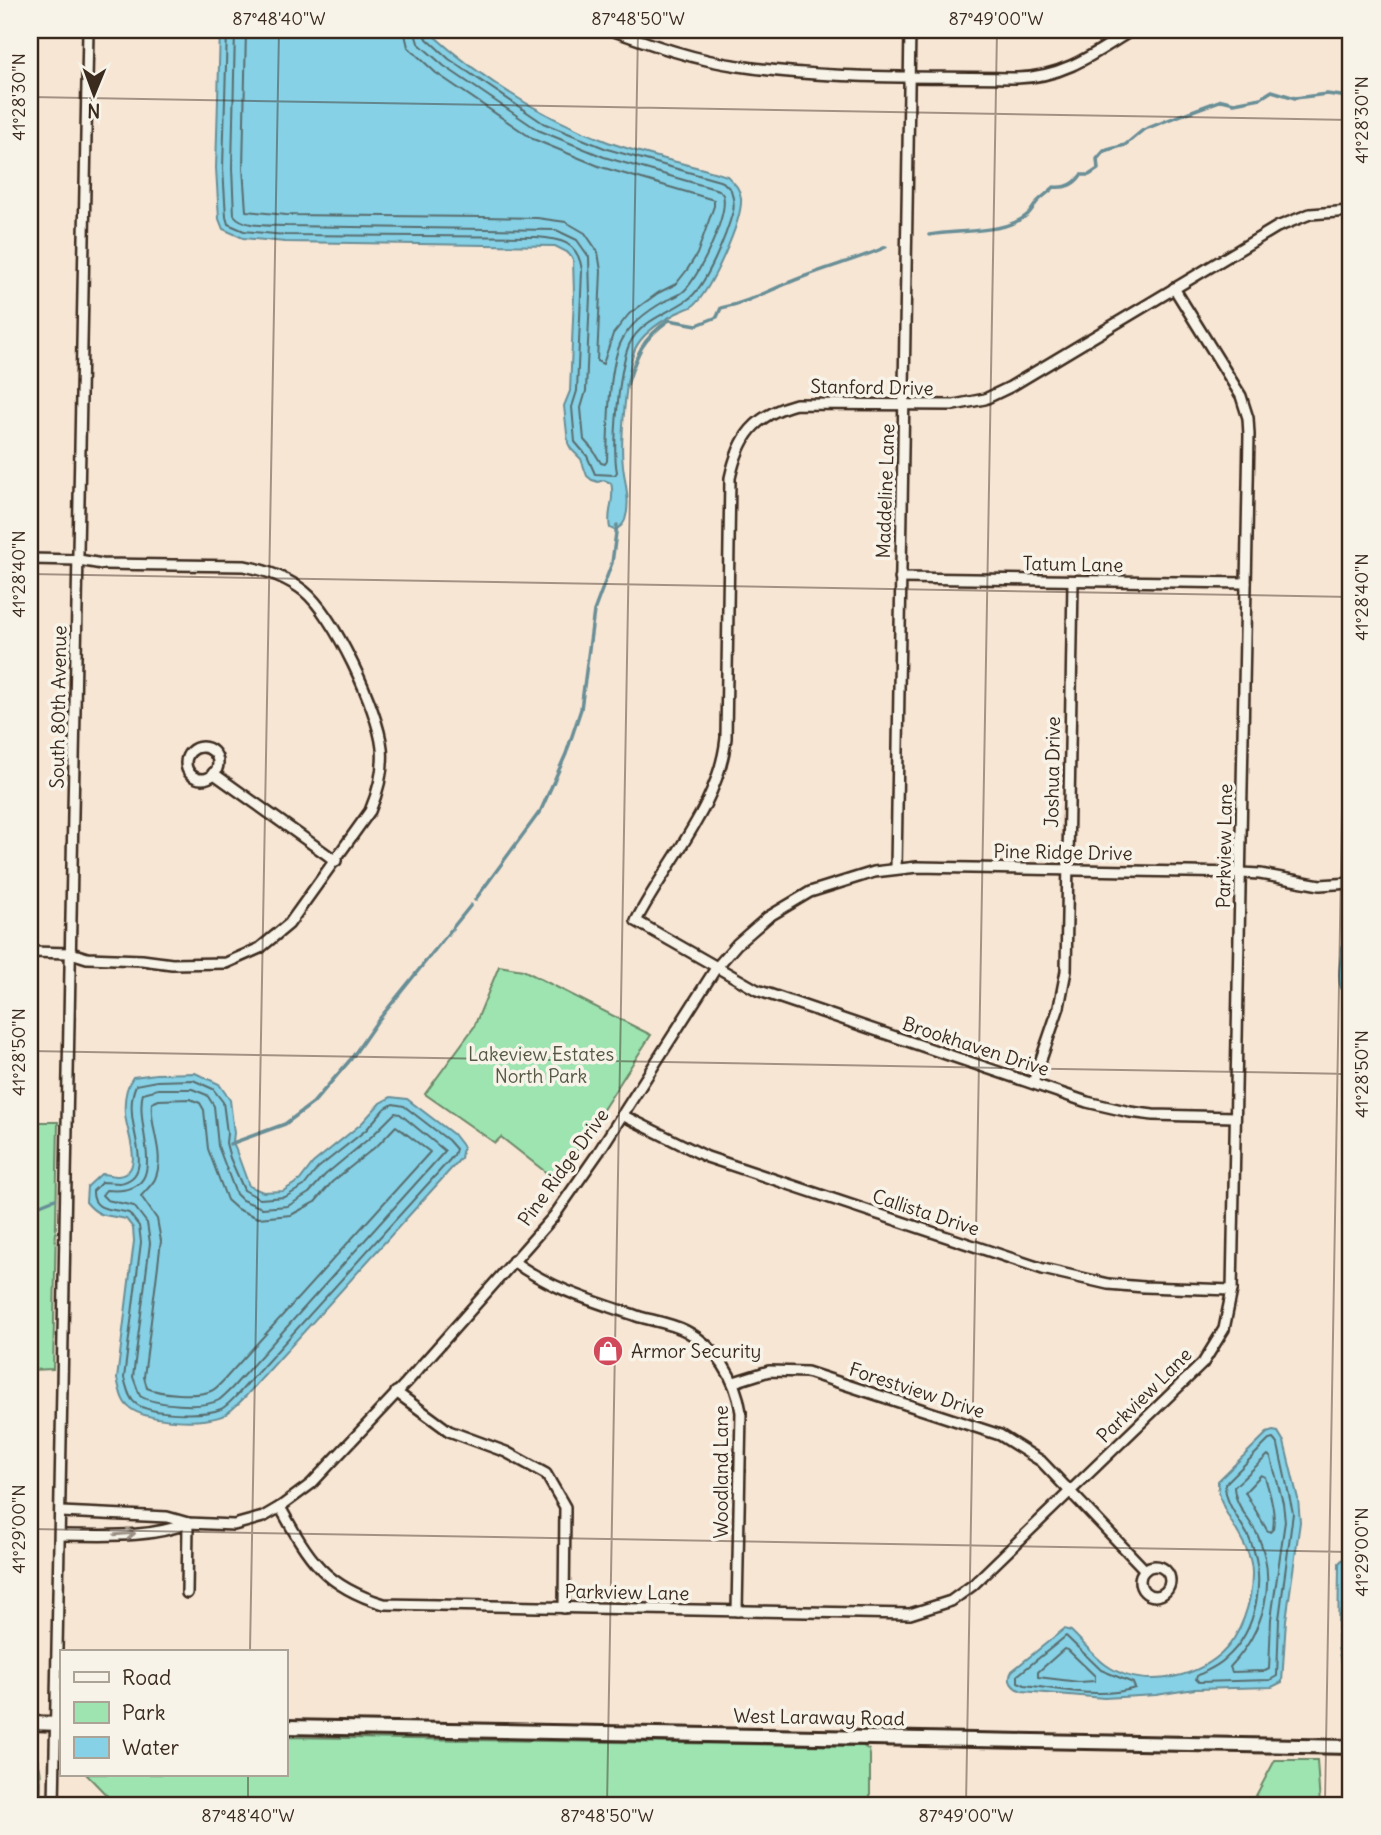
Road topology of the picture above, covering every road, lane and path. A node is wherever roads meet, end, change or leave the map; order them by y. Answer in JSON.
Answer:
{"nodes":[{"id":1,"x":88,"y":30,"type":"edge"},
{"id":2,"x":611,"y":30,"type":"edge"},
{"id":3,"x":910,"y":30,"type":"edge"},
{"id":4,"x":1132,"y":30,"type":"edge"},
{"id":5,"x":909,"y":76,"type":"junction"},
{"id":6,"x":1351,"y":211,"type":"edge"},
{"id":7,"x":1174,"y":288,"type":"junction"},
{"id":8,"x":905,"y":405,"type":"junction"},
{"id":9,"x":30,"y":559,"type":"edge"},
{"id":10,"x":79,"y":560,"type":"junction"},
{"id":11,"x":900,"y":578,"type":"junction"},
{"id":12,"x":1073,"y":582,"type":"junction"},
{"id":13,"x":1246,"y":583,"type":"junction"},
{"id":14,"x":214,"y":773,"type":"dead end"},
{"id":15,"x":336,"y":861,"type":"junction"},
{"id":16,"x":896,"y":868,"type":"junction"},
{"id":17,"x":1069,"y":870,"type":"junction"},
{"id":18,"x":1241,"y":873,"type":"junction"},
{"id":19,"x":1351,"y":883,"type":"edge"},
{"id":20,"x":30,"y":951,"type":"edge"},
{"id":21,"x":71,"y":953,"type":"junction"},
{"id":22,"x":716,"y":968,"type":"junction"},
{"id":23,"x":1033,"y":1083,"type":"junction"},
{"id":24,"x":622,"y":1115,"type":"junction"},
{"id":25,"x":1234,"y":1117,"type":"junction"},
{"id":26,"x":513,"y":1261,"type":"junction"},
{"id":27,"x":1232,"y":1290,"type":"junction"},
{"id":28,"x":734,"y":1382,"type":"junction"},
{"id":29,"x":396,"y":1392,"type":"junction"},
{"id":30,"x":1071,"y":1492,"type":"junction"},
{"id":31,"x":280,"y":1507,"type":"junction"},
{"id":32,"x":61,"y":1512,"type":"junction"},
{"id":33,"x":188,"y":1522,"type":"junction"},
{"id":34,"x":60,"y":1535,"type":"junction"},
{"id":35,"x":1145,"y":1570,"type":"dead end"},
{"id":36,"x":187,"y":1593,"type":"dead end"},
{"id":37,"x":564,"y":1608,"type":"junction"},
{"id":38,"x":737,"y":1612,"type":"junction"},
{"id":39,"x":30,"y":1723,"type":"edge"},
{"id":40,"x":58,"y":1724,"type":"edge"},
{"id":41,"x":287,"y":1727,"type":"edge"},
{"id":42,"x":1351,"y":1747,"type":"edge"},
{"id":43,"x":54,"y":1805,"type":"edge"}],
"edges":[{"from":1,"to":10,"type":"street","name":"South 80th Avenue"},
{"from":2,"to":5,"type":"street"},
{"from":3,"to":5,"type":"street","name":"Maddeline Lane"},
{"from":4,"to":5,"type":"street"},
{"from":5,"to":8,"type":"street","name":"Maddeline Lane"},
{"from":6,"to":7,"type":"street","name":"Stanford Drive"},
{"from":7,"to":8,"type":"street","name":"Stanford Drive"},
{"from":7,"to":13,"type":"street","name":"Parkview Lane"},
{"from":8,"to":11,"type":"street","name":"Maddeline Lane"},
{"from":8,"to":22,"type":"street","name":"Stanford Drive"},
{"from":9,"to":10,"type":"street"},
{"from":10,"to":15,"type":"street"},
{"from":10,"to":21,"type":"street","name":"South 80th Avenue"},
{"from":11,"to":12,"type":"street","name":"Tatum Lane"},
{"from":11,"to":16,"type":"street","name":"Maddeline Lane"},
{"from":12,"to":13,"type":"street","name":"Tatum Lane"},
{"from":12,"to":17,"type":"street","name":"Joshua Drive"},
{"from":13,"to":18,"type":"street","name":"Parkview Lane"},
{"from":14,"to":15,"type":"street"},
{"from":15,"to":21,"type":"street"},
{"from":16,"to":17,"type":"street","name":"Pine Ridge Drive"},
{"from":16,"to":22,"type":"street","name":"Pine Ridge Drive"},
{"from":17,"to":18,"type":"street","name":"Pine Ridge Drive"},
{"from":17,"to":23,"type":"street","name":"Joshua Drive"},
{"from":18,"to":19,"type":"street","name":"Pine Ridge Drive"},
{"from":18,"to":25,"type":"street","name":"Parkview Lane"},
{"from":20,"to":21,"type":"street"},
{"from":21,"to":32,"type":"street","name":"South 80th Avenue"},
{"from":22,"to":23,"type":"street","name":"Brookhaven Drive"},
{"from":22,"to":24,"type":"street","name":"Pine Ridge Drive"},
{"from":23,"to":25,"type":"street","name":"Brookhaven Drive"},
{"from":24,"to":26,"type":"street","name":"Pine Ridge Drive"},
{"from":24,"to":27,"type":"street","name":"Callista Drive"},
{"from":25,"to":27,"type":"street","name":"Parkview Lane"},
{"from":26,"to":28,"type":"street","name":"Woodland Lane"},
{"from":26,"to":29,"type":"street","name":"Pine Ridge Drive"},
{"from":27,"to":30,"type":"street","name":"Parkview Lane"},
{"from":28,"to":30,"type":"street","name":"Forestview Drive"},
{"from":28,"to":38,"type":"street","name":"Woodland Lane"},
{"from":29,"to":31,"type":"street","name":"Pine Ridge Drive"},
{"from":29,"to":37,"type":"street"},
{"from":30,"to":35,"type":"street","name":"Forestview Drive"},
{"from":30,"to":38,"type":"street","name":"Parkview Lane"},
{"from":31,"to":33,"type":"street","name":"Pine Ridge Drive"},
{"from":31,"to":37,"type":"street","name":"Parkview Lane"},
{"from":32,"to":33,"type":"street","name":"Pine Ridge Drive"},
{"from":32,"to":34,"type":"street","name":"South 80th Avenue"},
{"from":34,"to":33,"type":"street","name":"Pine Ridge Drive","one_way":true},
{"from":33,"to":36,"type":"street"},
{"from":34,"to":40,"type":"street","name":"South 80th Avenue"},
{"from":37,"to":38,"type":"street","name":"Parkview Lane"},
{"from":39,"to":40,"type":"main road"},
{"from":40,"to":43,"type":"street","name":"South 80th Avenue"},
{"from":41,"to":42,"type":"main road","name":"West Laraway Road"}]}
